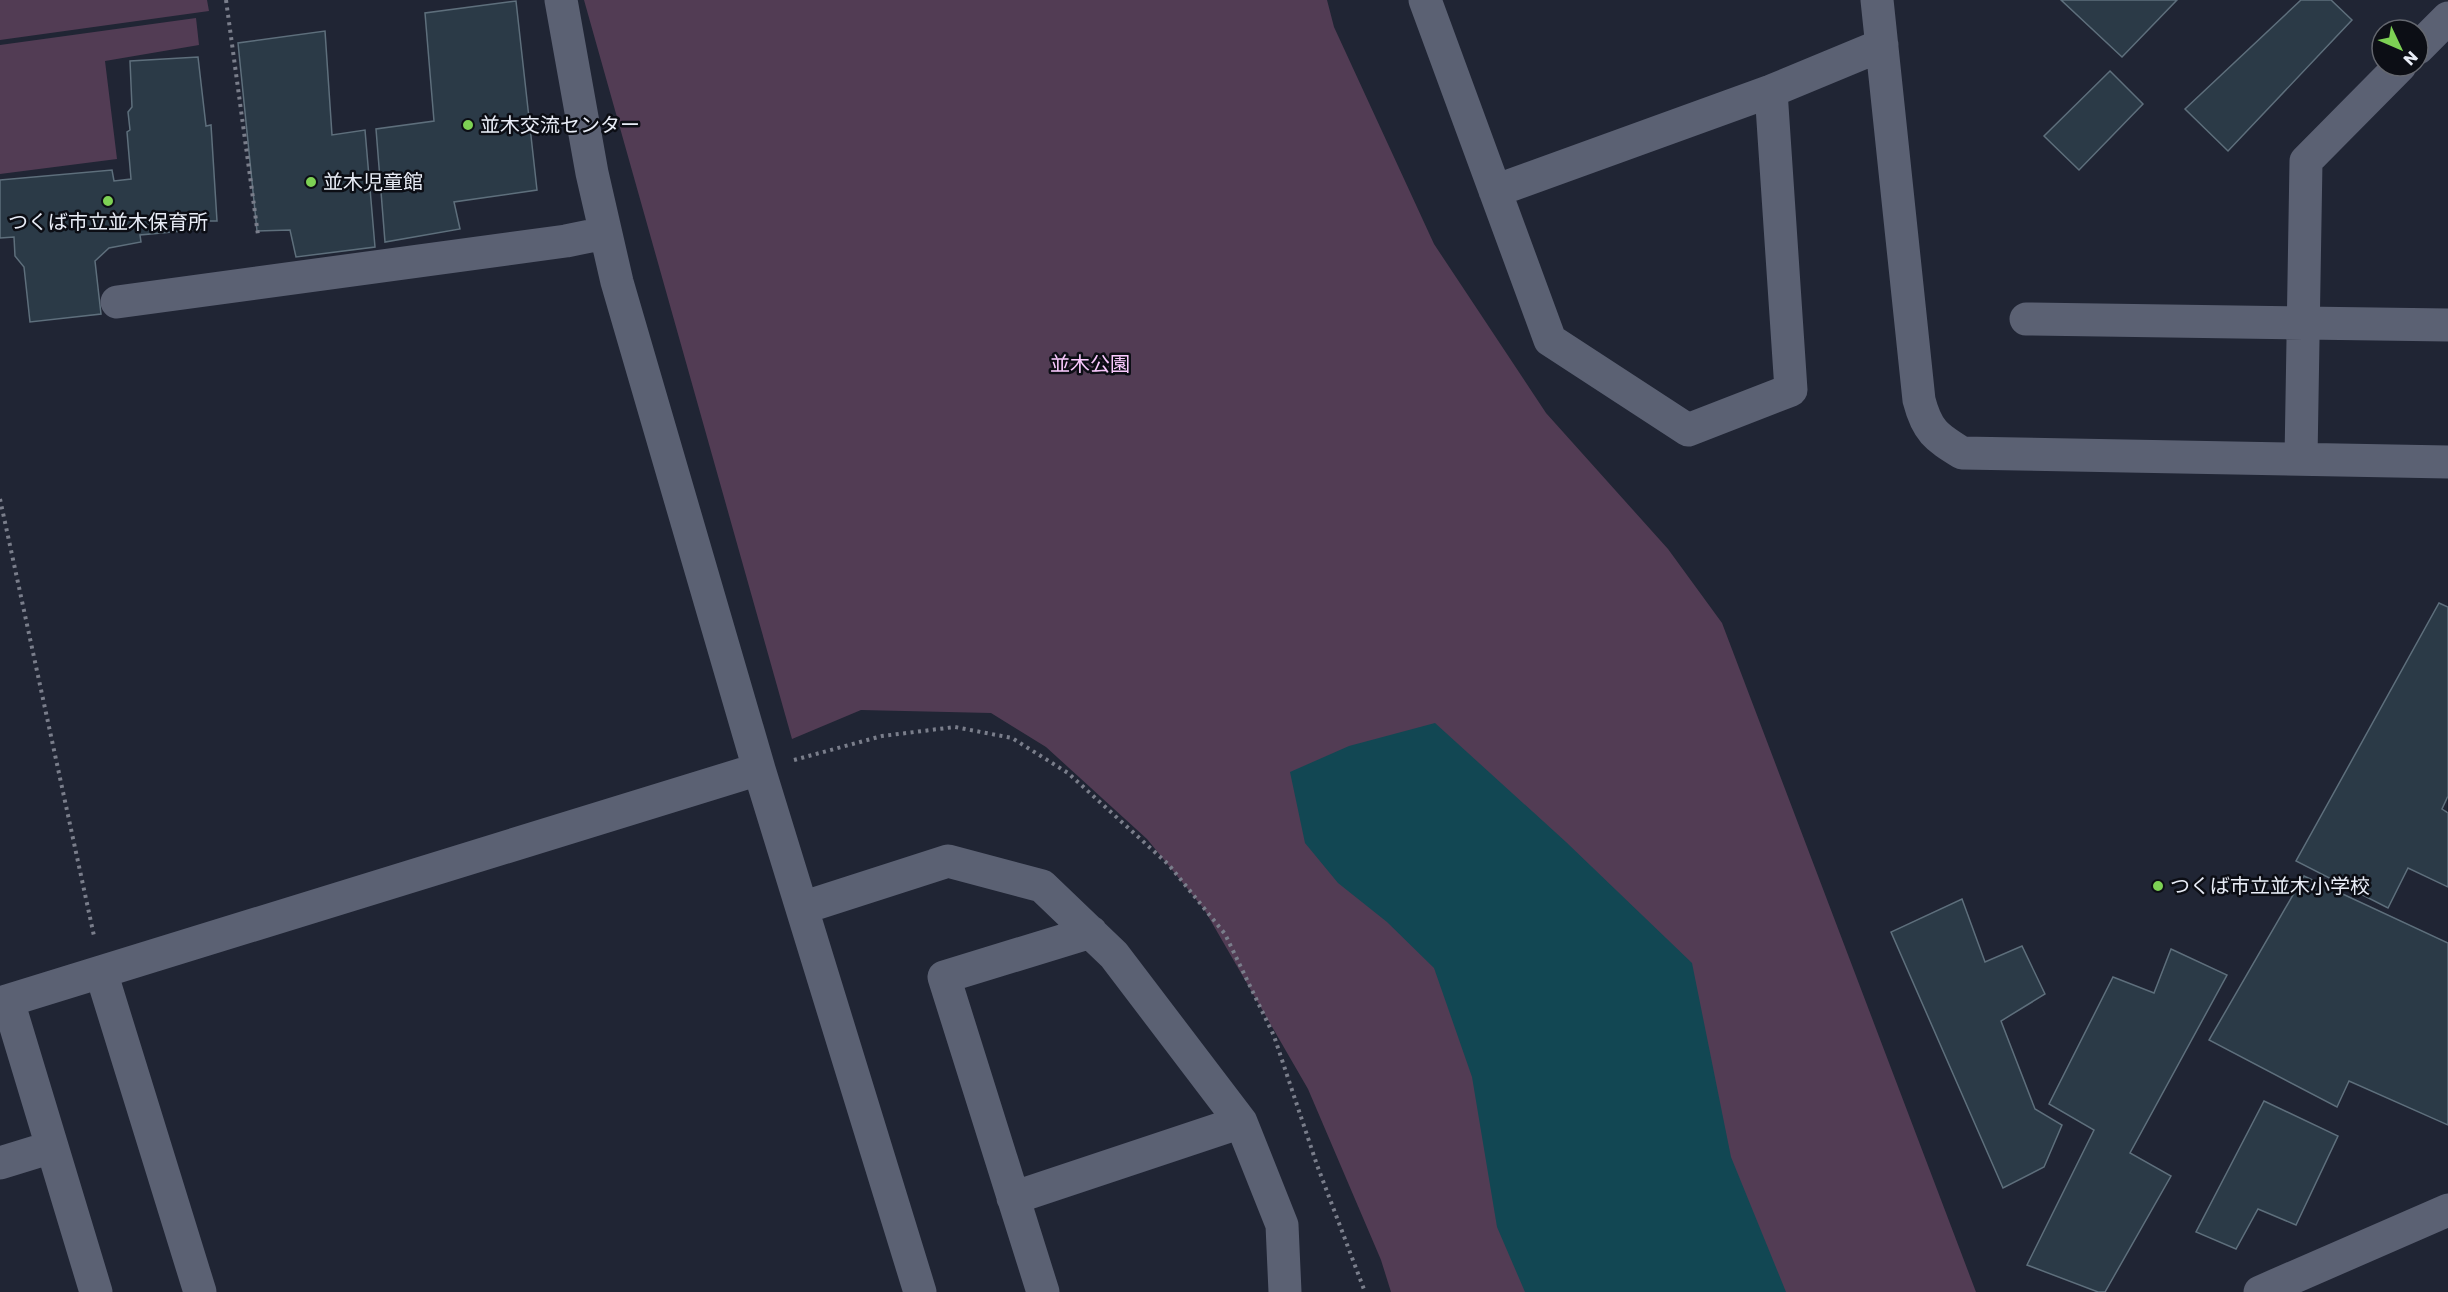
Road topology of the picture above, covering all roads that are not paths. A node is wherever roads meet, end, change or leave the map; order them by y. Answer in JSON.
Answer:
{"nodes":[{"id":1,"x":561,"y":0,"type":"edge"},
{"id":2,"x":1425,"y":0,"type":"edge"},
{"id":3,"x":1877,"y":0,"type":"edge"},
{"id":4,"x":2448,"y":18,"type":"edge"},
{"id":5,"x":2430,"y":36,"type":"edge"},
{"id":6,"x":1882,"y":45,"type":"junction"},
{"id":7,"x":2388,"y":78,"type":"edge"},
{"id":8,"x":1771,"y":91,"type":"junction"},
{"id":9,"x":1495,"y":190,"type":"junction"},
{"id":10,"x":605,"y":233,"type":"junction"},
{"id":11,"x":117,"y":302,"type":"dead end"},
{"id":12,"x":2026,"y":319,"type":"dead end"},
{"id":13,"x":2302,"y":323,"type":"junction"},
{"id":14,"x":2448,"y":325,"type":"edge"},
{"id":15,"x":2301,"y":459,"type":"junction"},
{"id":16,"x":2448,"y":462,"type":"edge"},
{"id":17,"x":759,"y":769,"type":"junction"},
{"id":18,"x":802,"y":908,"type":"junction"},
{"id":19,"x":1091,"y":932,"type":"junction"},
{"id":20,"x":101,"y":972,"type":"junction"},
{"id":21,"x":4,"y":1002,"type":"edge"},
{"id":22,"x":1241,"y":1122,"type":"junction"},
{"id":23,"x":52,"y":1147,"type":"junction"},
{"id":24,"x":0,"y":1163,"type":"edge"},
{"id":25,"x":1013,"y":1198,"type":"junction"},
{"id":26,"x":2448,"y":1210,"type":"edge"},
{"id":27,"x":96,"y":1292,"type":"edge"},
{"id":28,"x":200,"y":1292,"type":"edge"},
{"id":29,"x":920,"y":1292,"type":"edge"},
{"id":30,"x":1043,"y":1292,"type":"edge"},
{"id":31,"x":1286,"y":1292,"type":"edge"},
{"id":32,"x":2260,"y":1292,"type":"edge"}],
"edges":[{"from":1,"to":10,"type":"street"},
{"from":2,"to":9,"type":"street"},
{"from":3,"to":6,"type":"street"},
{"from":4,"to":5,"type":"street"},
{"from":6,"to":8,"type":"street"},
{"from":6,"to":15,"type":"street"},
{"from":7,"to":13,"type":"street"},
{"from":8,"to":9,"type":"street"},
{"from":8,"to":9,"type":"street"},
{"from":10,"to":11,"type":"street"},
{"from":10,"to":17,"type":"street"},
{"from":12,"to":13,"type":"street"},
{"from":13,"to":14,"type":"street"},
{"from":13,"to":15,"type":"street"},
{"from":15,"to":16,"type":"street"},
{"from":17,"to":18,"type":"street"},
{"from":17,"to":20,"type":"street"},
{"from":18,"to":19,"type":"street"},
{"from":18,"to":29,"type":"street"},
{"from":19,"to":22,"type":"street"},
{"from":19,"to":25,"type":"street"},
{"from":20,"to":21,"type":"street"},
{"from":20,"to":28,"type":"street"},
{"from":21,"to":23,"type":"street"},
{"from":22,"to":25,"type":"street"},
{"from":22,"to":31,"type":"street"},
{"from":23,"to":24,"type":"street"},
{"from":23,"to":27,"type":"street"},
{"from":25,"to":30,"type":"street"},
{"from":26,"to":32,"type":"street"}]}
